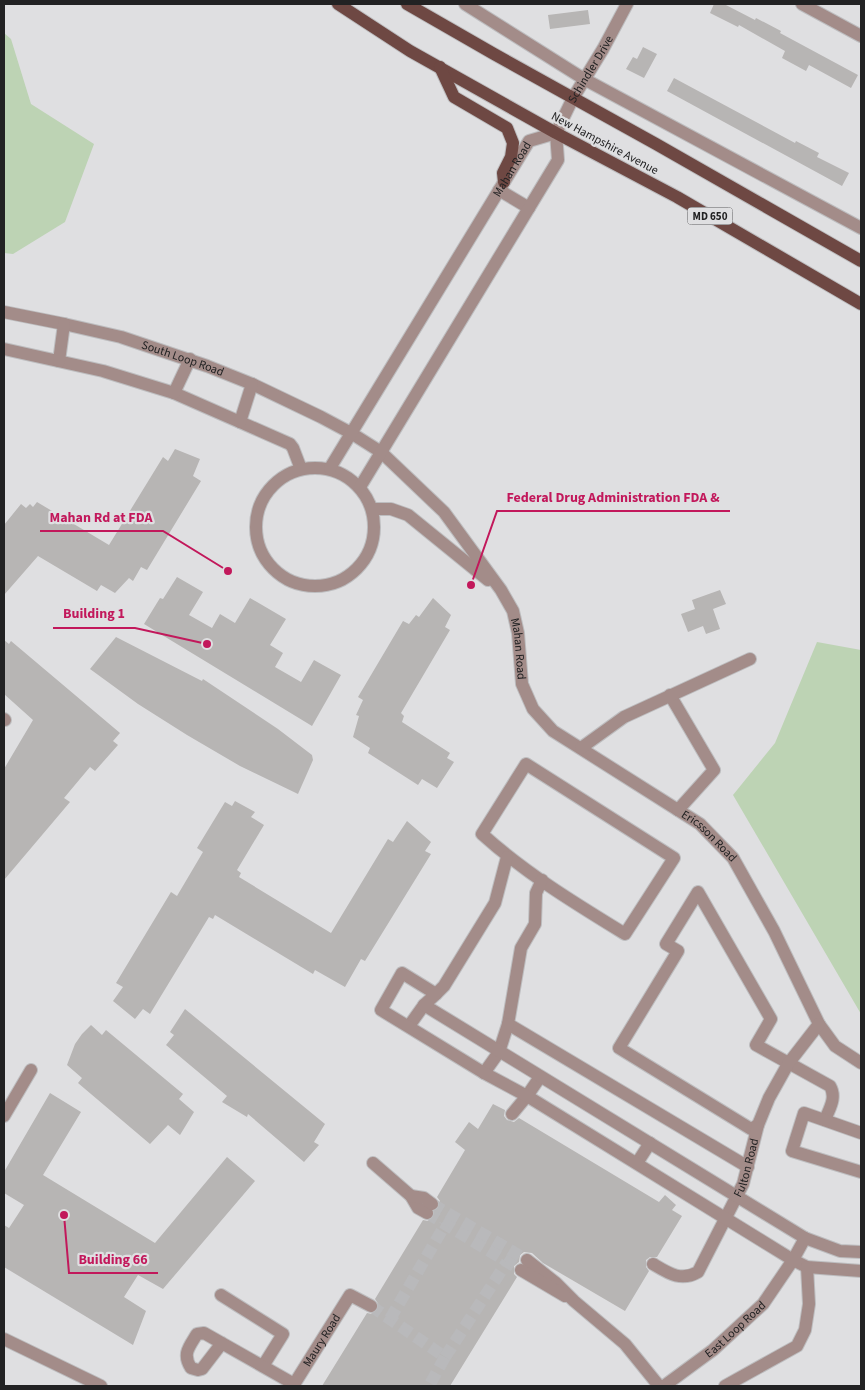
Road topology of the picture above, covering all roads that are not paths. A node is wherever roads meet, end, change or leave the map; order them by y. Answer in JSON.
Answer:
{"nodes":[{"id":1,"x":338,"y":4,"type":"edge"},
{"id":2,"x":407,"y":4,"type":"edge"},
{"id":3,"x":464,"y":4,"type":"edge"},
{"id":4,"x":627,"y":4,"type":"edge"},
{"id":5,"x":802,"y":4,"type":"edge"},
{"id":6,"x":861,"y":36,"type":"edge"},
{"id":7,"x":440,"y":68,"type":"junction"},
{"id":8,"x":584,"y":79,"type":"junction"},
{"id":9,"x":573,"y":98,"type":"junction"},
{"id":10,"x":556,"y":134,"type":"junction"},
{"id":11,"x":501,"y":186,"type":"junction"},
{"id":12,"x":529,"y":208,"type":"junction"},
{"id":13,"x":861,"y":228,"type":"edge"},
{"id":14,"x":861,"y":260,"type":"edge"},
{"id":15,"x":861,"y":304,"type":"edge"},
{"id":16,"x":4,"y":312,"type":"edge"},
{"id":17,"x":64,"y":324,"type":"junction"},
{"id":18,"x":4,"y":348,"type":"edge"},
{"id":19,"x":190,"y":359,"type":"junction"},
{"id":20,"x":59,"y":361,"type":"junction"},
{"id":21,"x":252,"y":384,"type":"junction"},
{"id":22,"x":174,"y":393,"type":"junction"},
{"id":23,"x":240,"y":422,"type":"junction"},
{"id":24,"x":351,"y":433,"type":"junction"},
{"id":25,"x":381,"y":452,"type":"junction"},
{"id":26,"x":330,"y":468,"type":"junction"},
{"id":27,"x":301,"y":469,"type":"junction"},
{"id":28,"x":360,"y":487,"type":"junction"},
{"id":29,"x":372,"y":509,"type":"junction"},
{"id":30,"x":501,"y":590,"type":"junction"},
{"id":31,"x":750,"y":659,"type":"dead end"},
{"id":32,"x":670,"y":695,"type":"junction"},
{"id":33,"x":533,"y":709,"type":"joint"},
{"id":34,"x":581,"y":748,"type":"junction"},
{"id":35,"x":678,"y":810,"type":"junction"},
{"id":36,"x":507,"y":857,"type":"junction"},
{"id":37,"x":542,"y":880,"type":"junction"},
{"id":38,"x":436,"y":994,"type":"junction"},
{"id":39,"x":424,"y":1005,"type":"junction"},
{"id":40,"x":508,"y":1024,"type":"junction"},
{"id":41,"x":819,"y":1024,"type":"junction"},
{"id":42,"x":409,"y":1026,"type":"junction"},
{"id":43,"x":499,"y":1052,"type":"junction"},
{"id":44,"x":861,"y":1063,"type":"edge"},
{"id":45,"x":788,"y":1064,"type":"junction"},
{"id":46,"x":31,"y":1070,"type":"dead end"},
{"id":47,"x":484,"y":1074,"type":"junction"},
{"id":48,"x":540,"y":1077,"type":"junction"},
{"id":49,"x":527,"y":1096,"type":"junction"},
{"id":50,"x":512,"y":1114,"type":"dead end"},
{"id":51,"x":4,"y":1116,"type":"edge"},
{"id":52,"x":824,"y":1120,"type":"junction"},
{"id":53,"x":758,"y":1125,"type":"junction"},
{"id":54,"x":861,"y":1133,"type":"edge"},
{"id":55,"x":650,"y":1143,"type":"junction"},
{"id":56,"x":372,"y":1164,"type":"dead end"},
{"id":57,"x":637,"y":1164,"type":"junction"},
{"id":58,"x":748,"y":1167,"type":"junction"},
{"id":59,"x":861,"y":1172,"type":"edge"},
{"id":60,"x":737,"y":1196,"type":"junction"},
{"id":61,"x":430,"y":1209,"type":"tunnel mouth"},
{"id":62,"x":726,"y":1218,"type":"junction"},
{"id":63,"x":806,"y":1238,"type":"junction"},
{"id":64,"x":861,"y":1252,"type":"edge"},
{"id":65,"x":793,"y":1260,"type":"junction"},
{"id":66,"x":653,"y":1264,"type":"dead end"},
{"id":67,"x":524,"y":1265,"type":"tunnel mouth"},
{"id":68,"x":807,"y":1266,"type":"junction"},
{"id":69,"x":861,"y":1272,"type":"edge"},
{"id":70,"x":221,"y":1295,"type":"dead end"},
{"id":71,"x":371,"y":1306,"type":"tunnel mouth"},
{"id":72,"x":4,"y":1339,"type":"edge"},
{"id":73,"x":222,"y":1344,"type":"dead end"},
{"id":74,"x":263,"y":1366,"type":"junction"},
{"id":75,"x":294,"y":1385,"type":"edge"},
{"id":76,"x":101,"y":1386,"type":"edge"},
{"id":77,"x":659,"y":1386,"type":"edge"},
{"id":78,"x":664,"y":1386,"type":"edge"},
{"id":79,"x":725,"y":1386,"type":"edge"}],
"edges":[{"from":1,"to":7,"type":"main road","name":"New Hampshire Avenue","number":"MD 650"},
{"from":2,"to":9,"type":"main road","name":"New Hampshire Avenue","number":"MD 650"},
{"from":3,"to":8,"type":"street"},
{"from":4,"to":8,"type":"street","name":"Schindler Drive"},
{"from":5,"to":6,"type":"street"},
{"from":7,"to":10,"type":"main road","name":"New Hampshire Avenue","number":"MD 650"},
{"from":7,"to":11,"type":"main road"},
{"from":8,"to":9,"type":"street","name":"Schindler Drive"},
{"from":8,"to":13,"type":"street"},
{"from":9,"to":10,"type":"street","name":"Schindler Drive"},
{"from":9,"to":14,"type":"main road","name":"New Hampshire Avenue","number":"MD 650"},
{"from":10,"to":11,"type":"street","name":"Mahan Road"},
{"from":10,"to":12,"type":"street"},
{"from":10,"to":15,"type":"main road","name":"New Hampshire Avenue","number":"MD 650"},
{"from":11,"to":12,"type":"street"},
{"from":11,"to":24,"type":"street","name":"Mahan Road"},
{"from":12,"to":25,"type":"street"},
{"from":16,"to":17,"type":"street","name":"South Loop Road"},
{"from":17,"to":19,"type":"street","name":"South Loop Road"},
{"from":17,"to":20,"type":"street"},
{"from":18,"to":20,"type":"street"},
{"from":19,"to":21,"type":"street","name":"South Loop Road"},
{"from":19,"to":22,"type":"street"},
{"from":20,"to":22,"type":"street"},
{"from":21,"to":23,"type":"street"},
{"from":21,"to":24,"type":"street","name":"South Loop Road"},
{"from":22,"to":23,"type":"street"},
{"from":23,"to":27,"type":"street"},
{"from":24,"to":25,"type":"street","name":"Mahan Road"},
{"from":24,"to":26,"type":"street","name":"Mahan Road"},
{"from":25,"to":28,"type":"street"},
{"from":25,"to":30,"type":"street","name":"Mahan Road"},
{"from":26,"to":27,"type":"street"},
{"from":26,"to":28,"type":"street"},
{"from":27,"to":29,"type":"street"},
{"from":28,"to":29,"type":"street"},
{"from":29,"to":30,"type":"street","name":"Mahan Road"},
{"from":30,"to":33,"type":"street","name":"Mahan Road"},
{"from":31,"to":32,"type":"street"},
{"from":32,"to":34,"type":"street"},
{"from":32,"to":35,"type":"street"},
{"from":33,"to":34,"type":"street","name":"Ericsson Road"},
{"from":34,"to":35,"type":"street","name":"Ericsson Road"},
{"from":35,"to":41,"type":"street","name":"Ericsson Road"},
{"from":36,"to":37,"type":"street"},
{"from":36,"to":37,"type":"street"},
{"from":36,"to":38,"type":"street"},
{"from":37,"to":40,"type":"street"},
{"from":38,"to":39,"type":"street"},
{"from":38,"to":42,"type":"street"},
{"from":39,"to":42,"type":"street"},
{"from":39,"to":43,"type":"street"},
{"from":40,"to":43,"type":"street"},
{"from":40,"to":58,"type":"street"},
{"from":41,"to":44,"type":"street","name":"Ericsson Road"},
{"from":41,"to":45,"type":"street","name":"Fulton Road"},
{"from":42,"to":47,"type":"street"},
{"from":43,"to":47,"type":"street"},
{"from":43,"to":48,"type":"street"},
{"from":45,"to":52,"type":"street"},
{"from":45,"to":53,"type":"street","name":"Fulton Road"},
{"from":45,"to":53,"type":"street"},
{"from":46,"to":51,"type":"street"},
{"from":47,"to":49,"type":"street"},
{"from":48,"to":49,"type":"street"},
{"from":48,"to":55,"type":"street"},
{"from":49,"to":50,"type":"street"},
{"from":49,"to":57,"type":"street"},
{"from":52,"to":54,"type":"street"},
{"from":52,"to":59,"type":"street"},
{"from":53,"to":58,"type":"street","name":"Fulton Road"},
{"from":55,"to":57,"type":"street"},
{"from":55,"to":60,"type":"street"},
{"from":56,"to":61,"type":"street"},
{"from":57,"to":62,"type":"street"},
{"from":58,"to":60,"type":"street","name":"Fulton Road"},
{"from":60,"to":62,"type":"street","name":"Fulton Road"},
{"from":60,"to":63,"type":"street"},
{"from":62,"to":65,"type":"street"},
{"from":62,"to":66,"type":"street","name":"Fulton Road"},
{"from":63,"to":64,"type":"street"},
{"from":63,"to":65,"type":"street","name":"East Loop Road"},
{"from":65,"to":68,"type":"street"},
{"from":65,"to":78,"type":"street","name":"East Loop Road"},
{"from":67,"to":77,"type":"street"},
{"from":68,"to":69,"type":"street"},
{"from":68,"to":79,"type":"street"},
{"from":70,"to":74,"type":"street"},
{"from":71,"to":75,"type":"street","name":"Maury Road"},
{"from":72,"to":76,"type":"street"},
{"from":73,"to":74,"type":"street"},
{"from":74,"to":75,"type":"street"}]}
